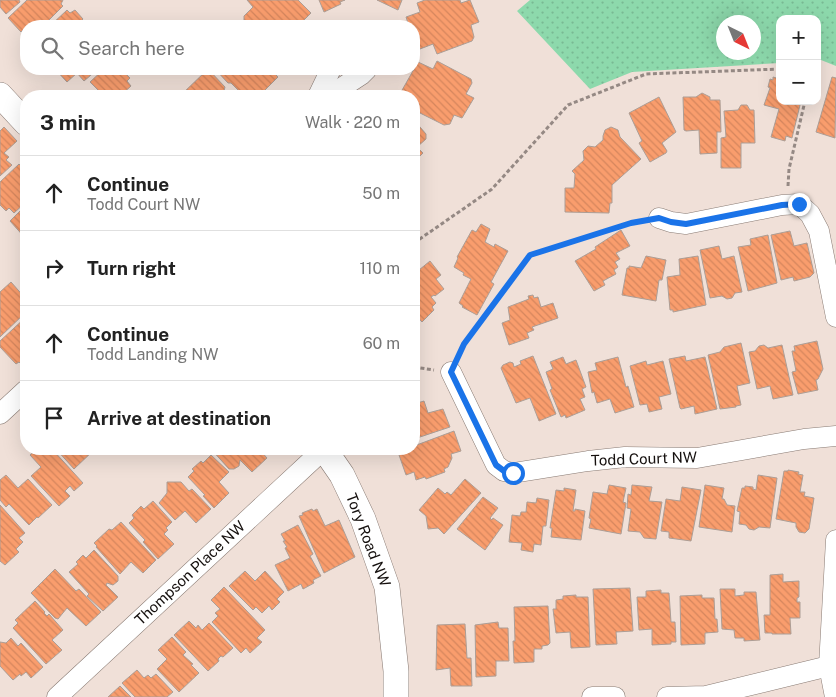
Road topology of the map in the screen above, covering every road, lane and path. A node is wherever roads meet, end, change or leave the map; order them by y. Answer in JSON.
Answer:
{"nodes":[{"id":1,"x":776,"y":69,"type":"edge"},
{"id":2,"x":328,"y":75,"type":"edge"},
{"id":3,"x":361,"y":75,"type":"edge"},
{"id":4,"x":321,"y":90,"type":"edge"},
{"id":5,"x":338,"y":90,"type":"edge"},
{"id":6,"x":0,"y":95,"type":"edge"},
{"id":7,"x":804,"y":105,"type":"edge"},
{"id":8,"x":20,"y":117,"type":"edge"},
{"id":9,"x":788,"y":205,"type":"junction"},
{"id":10,"x":659,"y":218,"type":"joint"},
{"id":11,"x":420,"y":239,"type":"edge"},
{"id":12,"x":836,"y":316,"type":"edge"},
{"id":13,"x":420,"y":368,"type":"edge"},
{"id":14,"x":451,"y":372,"type":"junction"},
{"id":15,"x":20,"y":396,"type":"edge"},
{"id":16,"x":0,"y":414,"type":"edge"},
{"id":17,"x":836,"y":436,"type":"edge"},
{"id":18,"x":318,"y":455,"type":"edge"},
{"id":19,"x":328,"y":455,"type":"edge"},
{"id":20,"x":836,"y":540,"type":"edge"},
{"id":21,"x":830,"y":666,"type":"junction"},
{"id":22,"x":57,"y":697,"type":"edge"},
{"id":23,"x":396,"y":697,"type":"edge"},
{"id":24,"x":592,"y":697,"type":"edge"},
{"id":25,"x":615,"y":697,"type":"edge"},
{"id":26,"x":666,"y":697,"type":"edge"},
{"id":27,"x":835,"y":697,"type":"edge"}],
"edges":[{"from":1,"to":11,"type":"path"},
{"from":2,"to":4,"type":"street"},
{"from":3,"to":5,"type":"street"},
{"from":6,"to":8,"type":"street"},
{"from":7,"to":9,"type":"path"},
{"from":9,"to":10,"type":"street"},
{"from":9,"to":12,"type":"street"},
{"from":10,"to":14,"type":"path"},
{"from":13,"to":14,"type":"path"},
{"from":14,"to":17,"type":"street","name":"Todd Court NW"},
{"from":15,"to":16,"type":"street"},
{"from":18,"to":22,"type":"street","name":"Thompson Place NW"},
{"from":19,"to":23,"type":"street","name":"Tory Road NW"},
{"from":20,"to":21,"type":"street"},
{"from":21,"to":26,"type":"street"},
{"from":21,"to":27,"type":"street"},
{"from":24,"to":25,"type":"street"}]}
